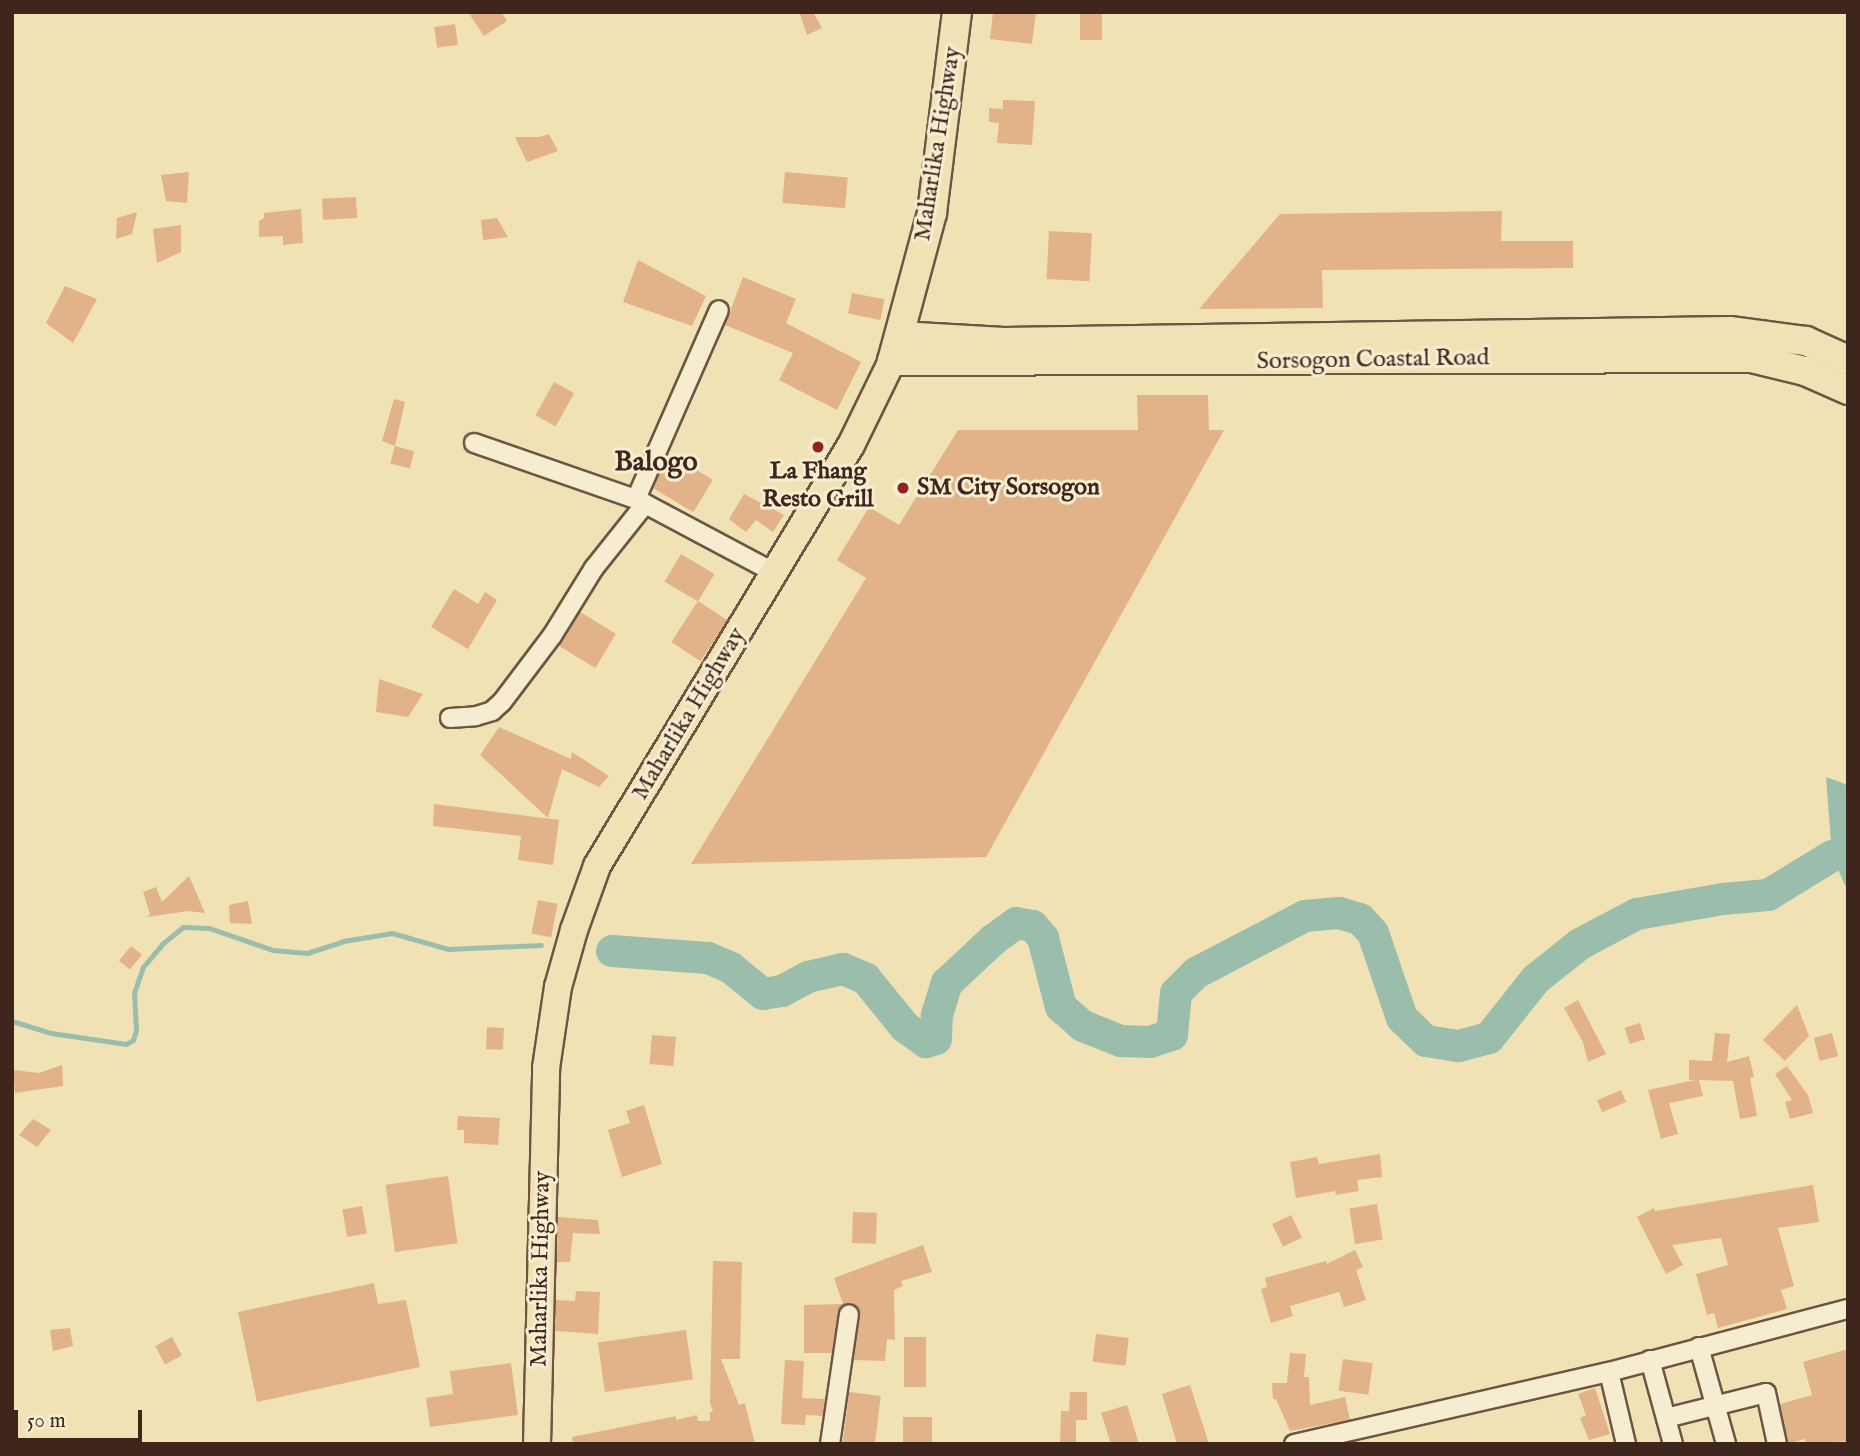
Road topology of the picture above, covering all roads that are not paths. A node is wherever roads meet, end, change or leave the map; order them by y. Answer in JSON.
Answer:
{"nodes":[{"id":1,"x":957,"y":12,"type":"edge"},
{"id":2,"x":719,"y":310,"type":"dead end"},
{"id":3,"x":896,"y":349,"type":"junction"},
{"id":4,"x":1840,"y":356,"type":"edge"},
{"id":5,"x":1838,"y":386,"type":"edge"},
{"id":6,"x":474,"y":443,"type":"dead end"},
{"id":7,"x":641,"y":501,"type":"junction"},
{"id":8,"x":775,"y":573,"type":"junction"},
{"id":9,"x":450,"y":718,"type":"dead end"},
{"id":10,"x":1848,"y":1309,"type":"edge"},
{"id":11,"x":849,"y":1314,"type":"dead end"},
{"id":12,"x":1699,"y":1347,"type":"junction"},
{"id":13,"x":1650,"y":1360,"type":"junction"},
{"id":14,"x":1609,"y":1372,"type":"junction"},
{"id":15,"x":1715,"y":1404,"type":"junction"},
{"id":16,"x":1666,"y":1418,"type":"junction"},
{"id":17,"x":537,"y":1444,"type":"edge"},
{"id":18,"x":830,"y":1444,"type":"edge"},
{"id":19,"x":1294,"y":1444,"type":"edge"},
{"id":20,"x":1626,"y":1444,"type":"edge"},
{"id":21,"x":1673,"y":1444,"type":"edge"},
{"id":22,"x":1726,"y":1444,"type":"edge"},
{"id":23,"x":1777,"y":1444,"type":"edge"}],
"edges":[{"from":1,"to":3,"type":"highway","name":"Maharlika Highway"},
{"from":2,"to":7,"type":"street"},
{"from":3,"to":4,"type":"highway","name":"Sorsogon Coastal Road"},
{"from":3,"to":5,"type":"highway","name":"Sorsogon Coastal Road"},
{"from":3,"to":8,"type":"main road","name":"Maharlika Highway"},
{"from":4,"to":5,"type":"highway"},
{"from":6,"to":7,"type":"street"},
{"from":7,"to":8,"type":"street"},
{"from":7,"to":9,"type":"street"},
{"from":8,"to":17,"type":"main road","name":"Maharlika Highway"},
{"from":10,"to":12,"type":"street"},
{"from":11,"to":18,"type":"street"},
{"from":12,"to":13,"type":"street"},
{"from":12,"to":15,"type":"street"},
{"from":13,"to":14,"type":"street"},
{"from":13,"to":16,"type":"street"},
{"from":14,"to":19,"type":"street"},
{"from":14,"to":20,"type":"street"},
{"from":15,"to":16,"type":"street"},
{"from":15,"to":22,"type":"street"},
{"from":15,"to":23,"type":"street"},
{"from":16,"to":21,"type":"street"}]}
